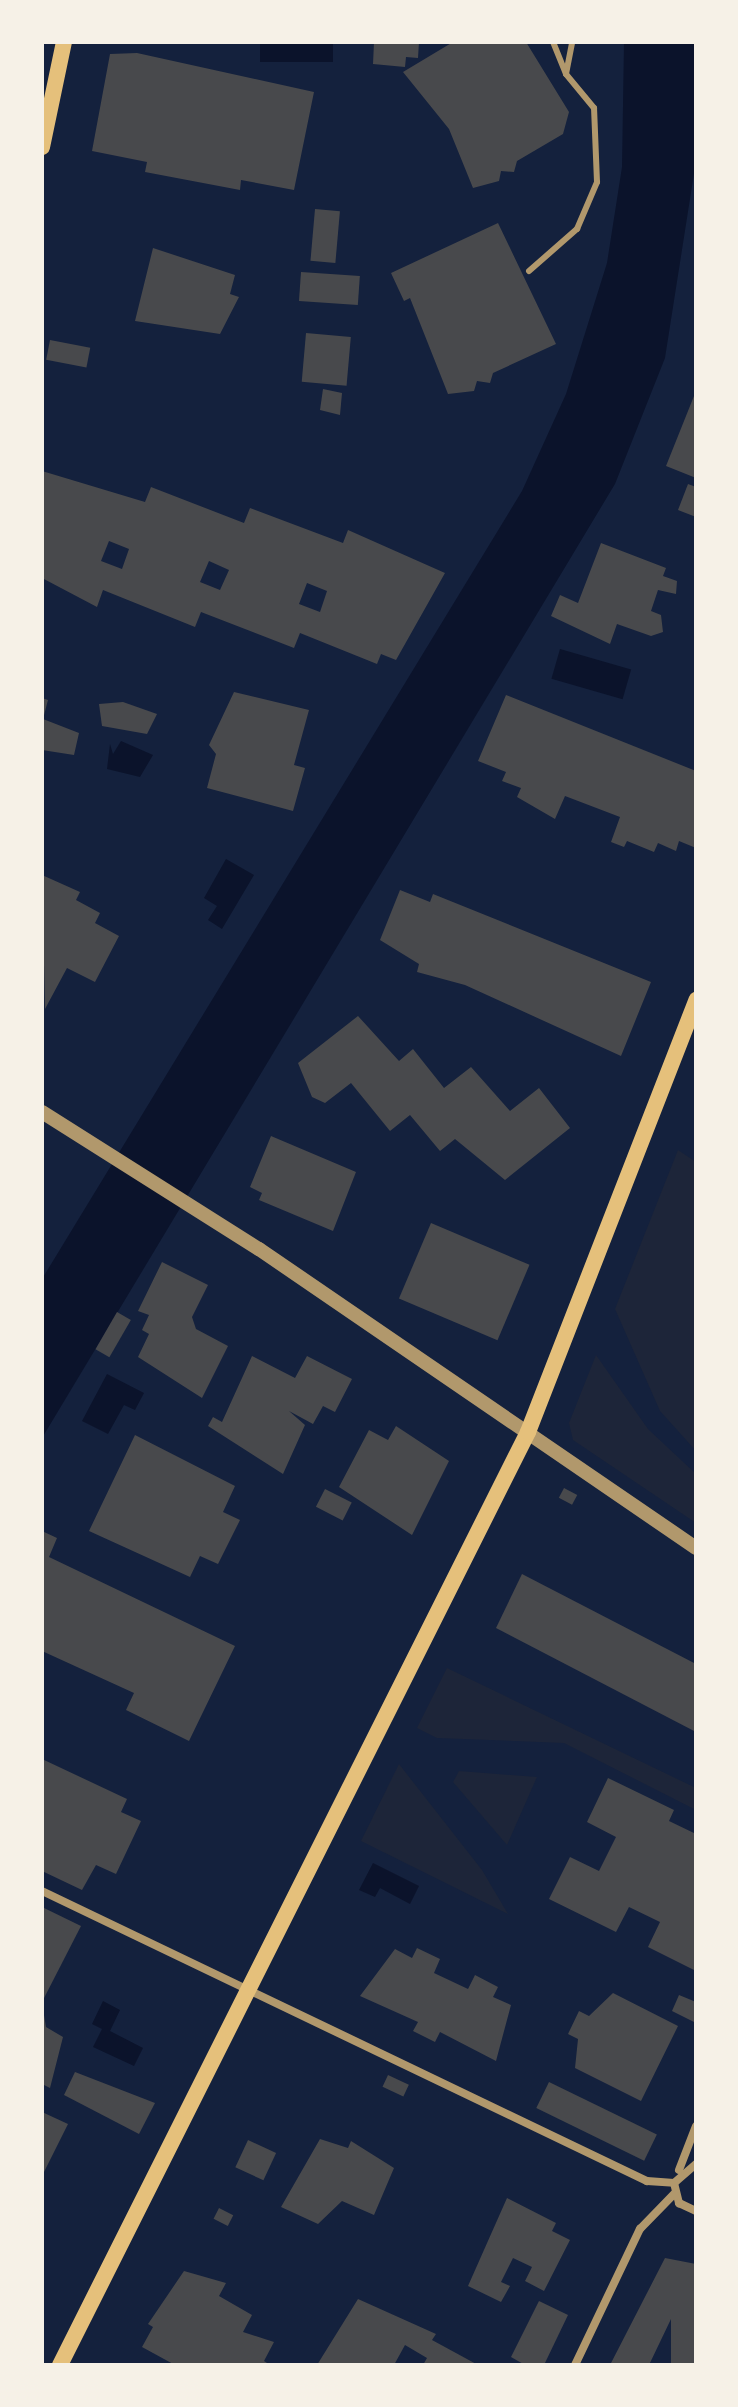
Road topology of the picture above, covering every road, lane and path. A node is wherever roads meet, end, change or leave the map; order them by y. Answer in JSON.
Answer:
{"nodes":[{"id":1,"x":64,"y":42,"type":"edge"},
{"id":2,"x":553,"y":42,"type":"edge"},
{"id":3,"x":572,"y":42,"type":"edge"},
{"id":4,"x":566,"y":74,"type":"junction"},
{"id":5,"x":42,"y":147,"type":"edge"},
{"id":6,"x":529,"y":271,"type":"dead end"},
{"id":7,"x":696,"y":1000,"type":"edge"},
{"id":8,"x":42,"y":1112,"type":"edge"},
{"id":9,"x":528,"y":1432,"type":"junction"},
{"id":10,"x":696,"y":1548,"type":"edge"},
{"id":11,"x":42,"y":1891,"type":"edge"},
{"id":12,"x":249,"y":1989,"type":"junction"},
{"id":13,"x":696,"y":2126,"type":"edge"},
{"id":14,"x":696,"y":2164,"type":"edge"},
{"id":15,"x":679,"y":2172,"type":"junction"},
{"id":16,"x":674,"y":2183,"type":"junction"},
{"id":17,"x":674,"y":2194,"type":"junction"},
{"id":18,"x":696,"y":2211,"type":"edge"},
{"id":19,"x":60,"y":2365,"type":"edge"},
{"id":20,"x":575,"y":2365,"type":"edge"}],
"edges":[{"from":1,"to":5,"type":"main road"},
{"from":2,"to":4,"type":"lane"},
{"from":3,"to":4,"type":"lane"},
{"from":4,"to":6,"type":"lane"},
{"from":7,"to":9,"type":"main road"},
{"from":8,"to":9,"type":"street"},
{"from":9,"to":10,"type":"street"},
{"from":9,"to":12,"type":"main road"},
{"from":11,"to":12,"type":"street"},
{"from":12,"to":16,"type":"street"},
{"from":12,"to":19,"type":"main road"},
{"from":13,"to":15,"type":"street"},
{"from":14,"to":15,"type":"street"},
{"from":15,"to":16,"type":"street"},
{"from":16,"to":17,"type":"street"},
{"from":17,"to":18,"type":"street"},
{"from":17,"to":20,"type":"street"}]}
